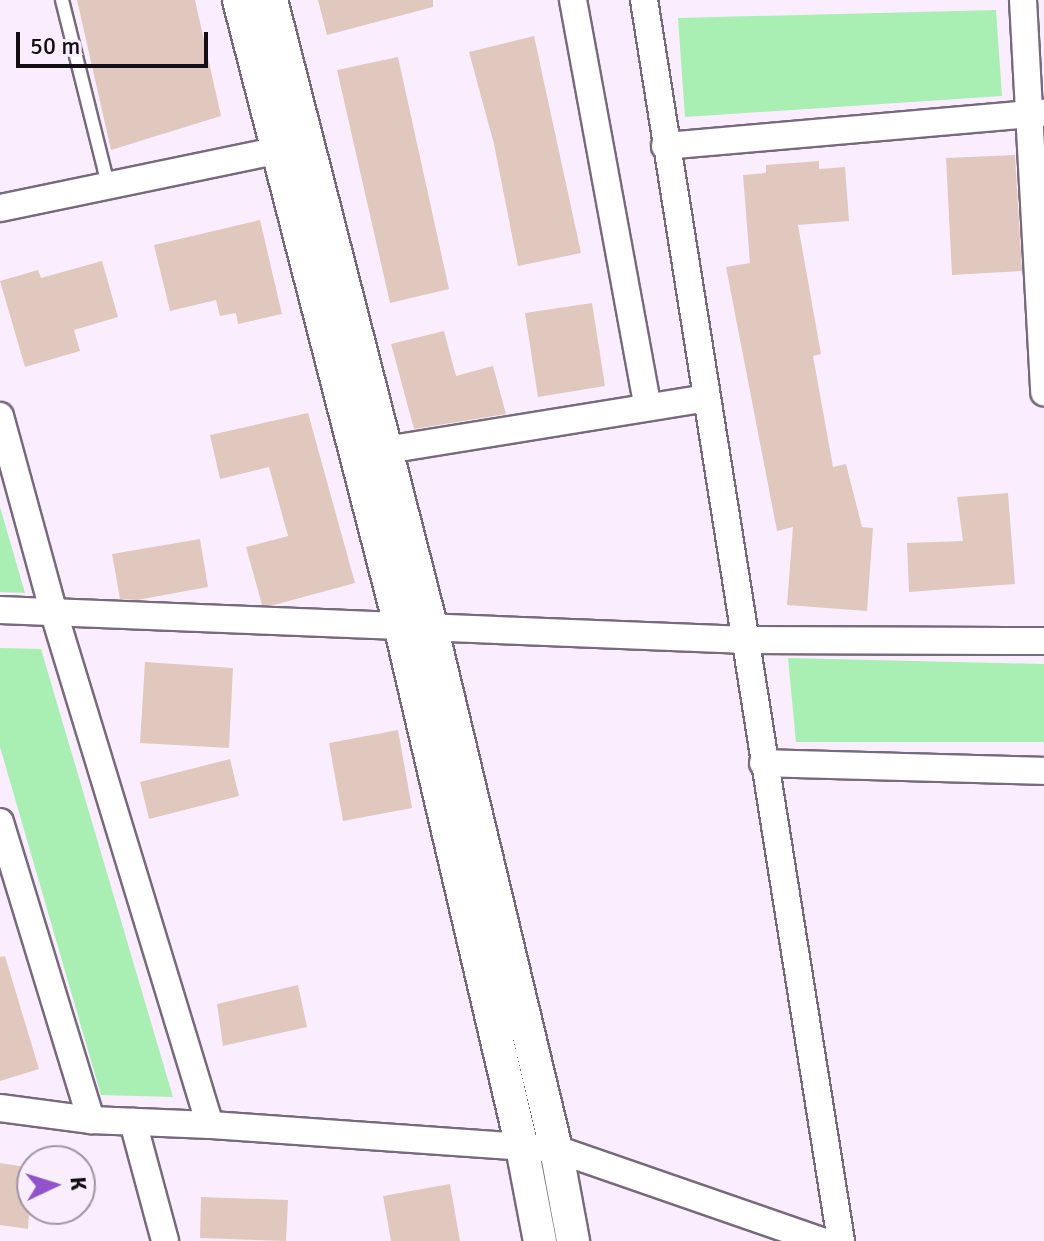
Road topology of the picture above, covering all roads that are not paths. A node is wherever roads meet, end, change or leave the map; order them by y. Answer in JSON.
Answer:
{"nodes":[{"id":1,"x":62,"y":0,"type":"edge"},
{"id":2,"x":239,"y":0,"type":"edge"},
{"id":3,"x":271,"y":0,"type":"edge"},
{"id":4,"x":573,"y":0,"type":"edge"},
{"id":5,"x":644,"y":0,"type":"edge"},
{"id":6,"x":1023,"y":0,"type":"edge"},
{"id":7,"x":1037,"y":113,"type":"edge"},
{"id":8,"x":665,"y":146,"type":"junction"},
{"id":9,"x":279,"y":150,"type":"junction"},
{"id":10,"x":108,"y":185,"type":"junction"},
{"id":11,"x":0,"y":208,"type":"edge"},
{"id":12,"x":1044,"y":392,"type":"edge"},
{"id":13,"x":706,"y":398,"type":"junction"},
{"id":14,"x":647,"y":405,"type":"junction"},
{"id":15,"x":0,"y":416,"type":"edge"},
{"id":16,"x":386,"y":450,"type":"junction"},
{"id":17,"x":0,"y":610,"type":"edge"},
{"id":18,"x":53,"y":610,"type":"junction"},
{"id":19,"x":415,"y":625,"type":"junction"},
{"id":20,"x":746,"y":640,"type":"junction"},
{"id":21,"x":1044,"y":641,"type":"edge"},
{"id":22,"x":763,"y":763,"type":"junction"},
{"id":23,"x":1044,"y":771,"type":"edge"},
{"id":24,"x":0,"y":822,"type":"edge"},
{"id":25,"x":0,"y":1108,"type":"edge"},
{"id":26,"x":91,"y":1120,"type":"junction"},
{"id":27,"x":133,"y":1122,"type":"junction"},
{"id":28,"x":210,"y":1125,"type":"junction"},
{"id":29,"x":522,"y":1147,"type":"junction"},
{"id":30,"x":556,"y":1149,"type":"junction"},
{"id":31,"x":165,"y":1241,"type":"edge"},
{"id":32,"x":540,"y":1241,"type":"edge"},
{"id":33,"x":573,"y":1241,"type":"edge"},
{"id":34,"x":822,"y":1241,"type":"edge"},
{"id":35,"x":841,"y":1241,"type":"edge"}],
"edges":[{"from":1,"to":10,"type":"lane"},
{"from":2,"to":9,"type":"street"},
{"from":3,"to":16,"type":"street"},
{"from":4,"to":14,"type":"street"},
{"from":5,"to":8,"type":"street"},
{"from":6,"to":7,"type":"street"},
{"from":7,"to":8,"type":"street"},
{"from":7,"to":12,"type":"street"},
{"from":8,"to":13,"type":"street"},
{"from":9,"to":10,"type":"street"},
{"from":9,"to":19,"type":"street"},
{"from":10,"to":11,"type":"street"},
{"from":13,"to":14,"type":"street"},
{"from":13,"to":20,"type":"street"},
{"from":14,"to":16,"type":"street"},
{"from":15,"to":18,"type":"street"},
{"from":16,"to":19,"type":"street"},
{"from":17,"to":18,"type":"street"},
{"from":18,"to":19,"type":"street"},
{"from":18,"to":28,"type":"street"},
{"from":19,"to":20,"type":"street"},
{"from":19,"to":29,"type":"street"},
{"from":19,"to":30,"type":"street"},
{"from":20,"to":21,"type":"street"},
{"from":20,"to":22,"type":"street"},
{"from":22,"to":23,"type":"street"},
{"from":22,"to":35,"type":"street"},
{"from":24,"to":26,"type":"street"},
{"from":25,"to":26,"type":"street"},
{"from":26,"to":27,"type":"street"},
{"from":27,"to":28,"type":"street"},
{"from":27,"to":31,"type":"street"},
{"from":28,"to":29,"type":"street"},
{"from":29,"to":30,"type":"street"},
{"from":29,"to":32,"type":"street"},
{"from":30,"to":33,"type":"street"},
{"from":30,"to":34,"type":"street"}]}
